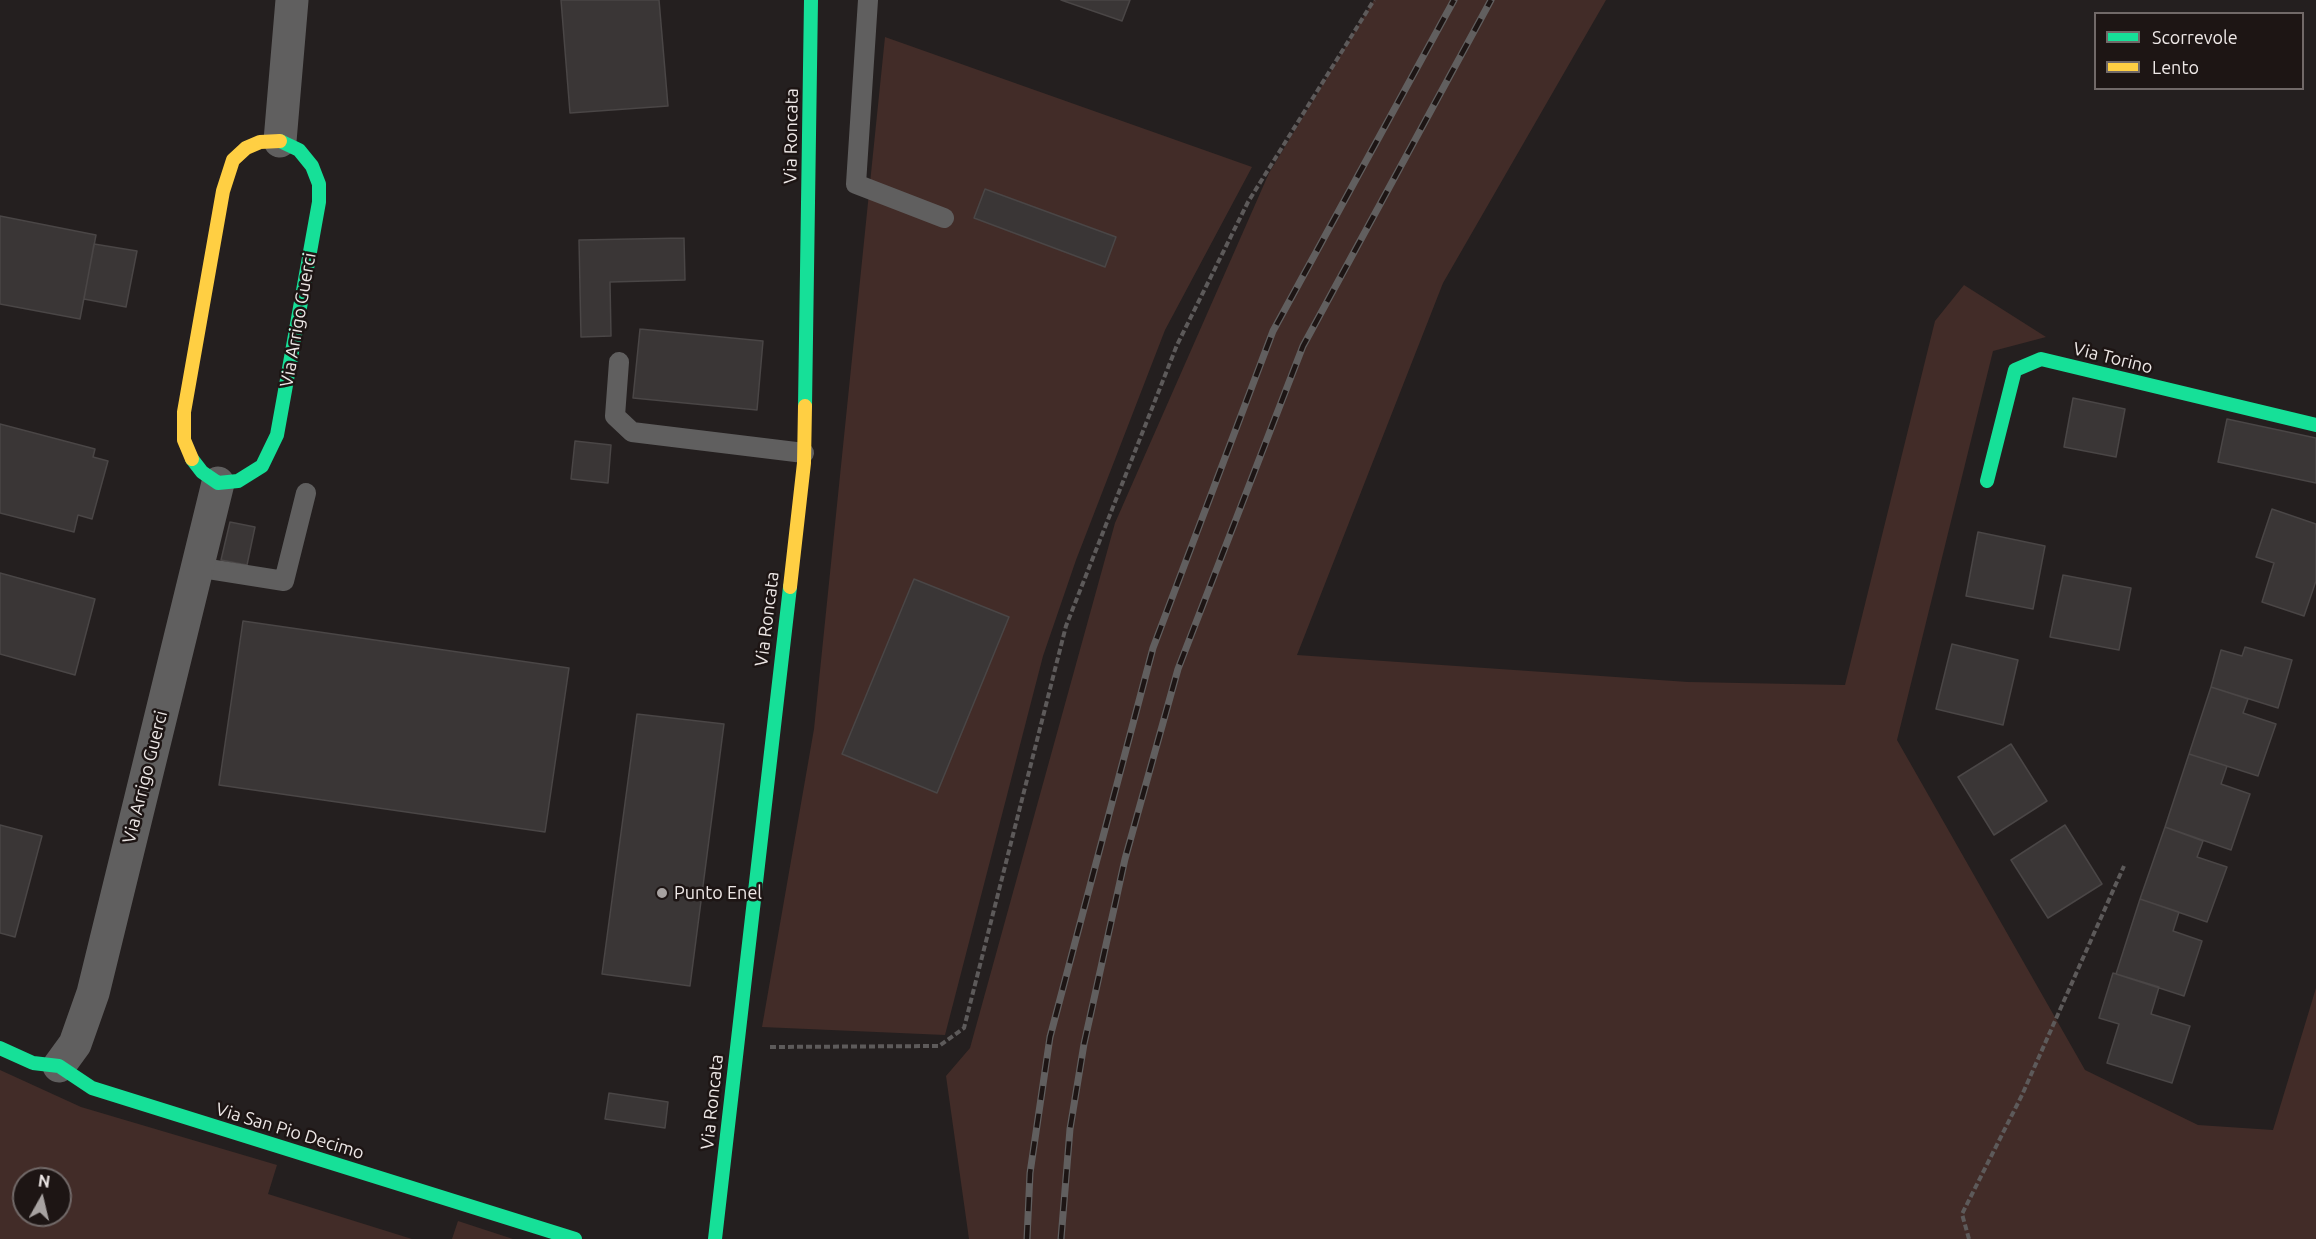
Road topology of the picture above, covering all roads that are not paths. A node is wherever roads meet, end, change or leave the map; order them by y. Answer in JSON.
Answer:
{"nodes":[{"id":1,"x":292,"y":0,"type":"edge"},
{"id":2,"x":811,"y":0,"type":"edge"},
{"id":3,"x":868,"y":0,"type":"edge"},
{"id":4,"x":280,"y":141,"type":"junction"},
{"id":5,"x":944,"y":218,"type":"dead end"},
{"id":6,"x":619,"y":362,"type":"dead end"},
{"id":7,"x":2316,"y":425,"type":"edge"},
{"id":8,"x":804,"y":453,"type":"junction"},
{"id":9,"x":1987,"y":481,"type":"dead end"},
{"id":10,"x":218,"y":483,"type":"junction"},
{"id":11,"x":306,"y":493,"type":"dead end"},
{"id":12,"x":196,"y":567,"type":"junction"},
{"id":13,"x":0,"y":1048,"type":"edge"},
{"id":14,"x":59,"y":1066,"type":"junction"},
{"id":15,"x":575,"y":1239,"type":"edge"},
{"id":16,"x":715,"y":1239,"type":"edge"}],
"edges":[{"from":1,"to":4,"type":"street"},
{"from":2,"to":8,"type":"street","name":"Via Roncata"},
{"from":3,"to":5,"type":"lane"},
{"from":4,"to":10,"type":"street"},
{"from":4,"to":10,"type":"street","name":"Via Arrigo Guerci"},
{"from":6,"to":8,"type":"lane"},
{"from":7,"to":9,"type":"street","name":"Via Torino"},
{"from":8,"to":16,"type":"street","name":"Via Roncata"},
{"from":10,"to":12,"type":"street","name":"Via Arrigo Guerci"},
{"from":11,"to":12,"type":"lane"},
{"from":12,"to":14,"type":"street","name":"Via Arrigo Guerci"},
{"from":13,"to":14,"type":"street","name":"Via San Pio Decimo"},
{"from":14,"to":15,"type":"street","name":"Via San Pio Decimo"}]}
